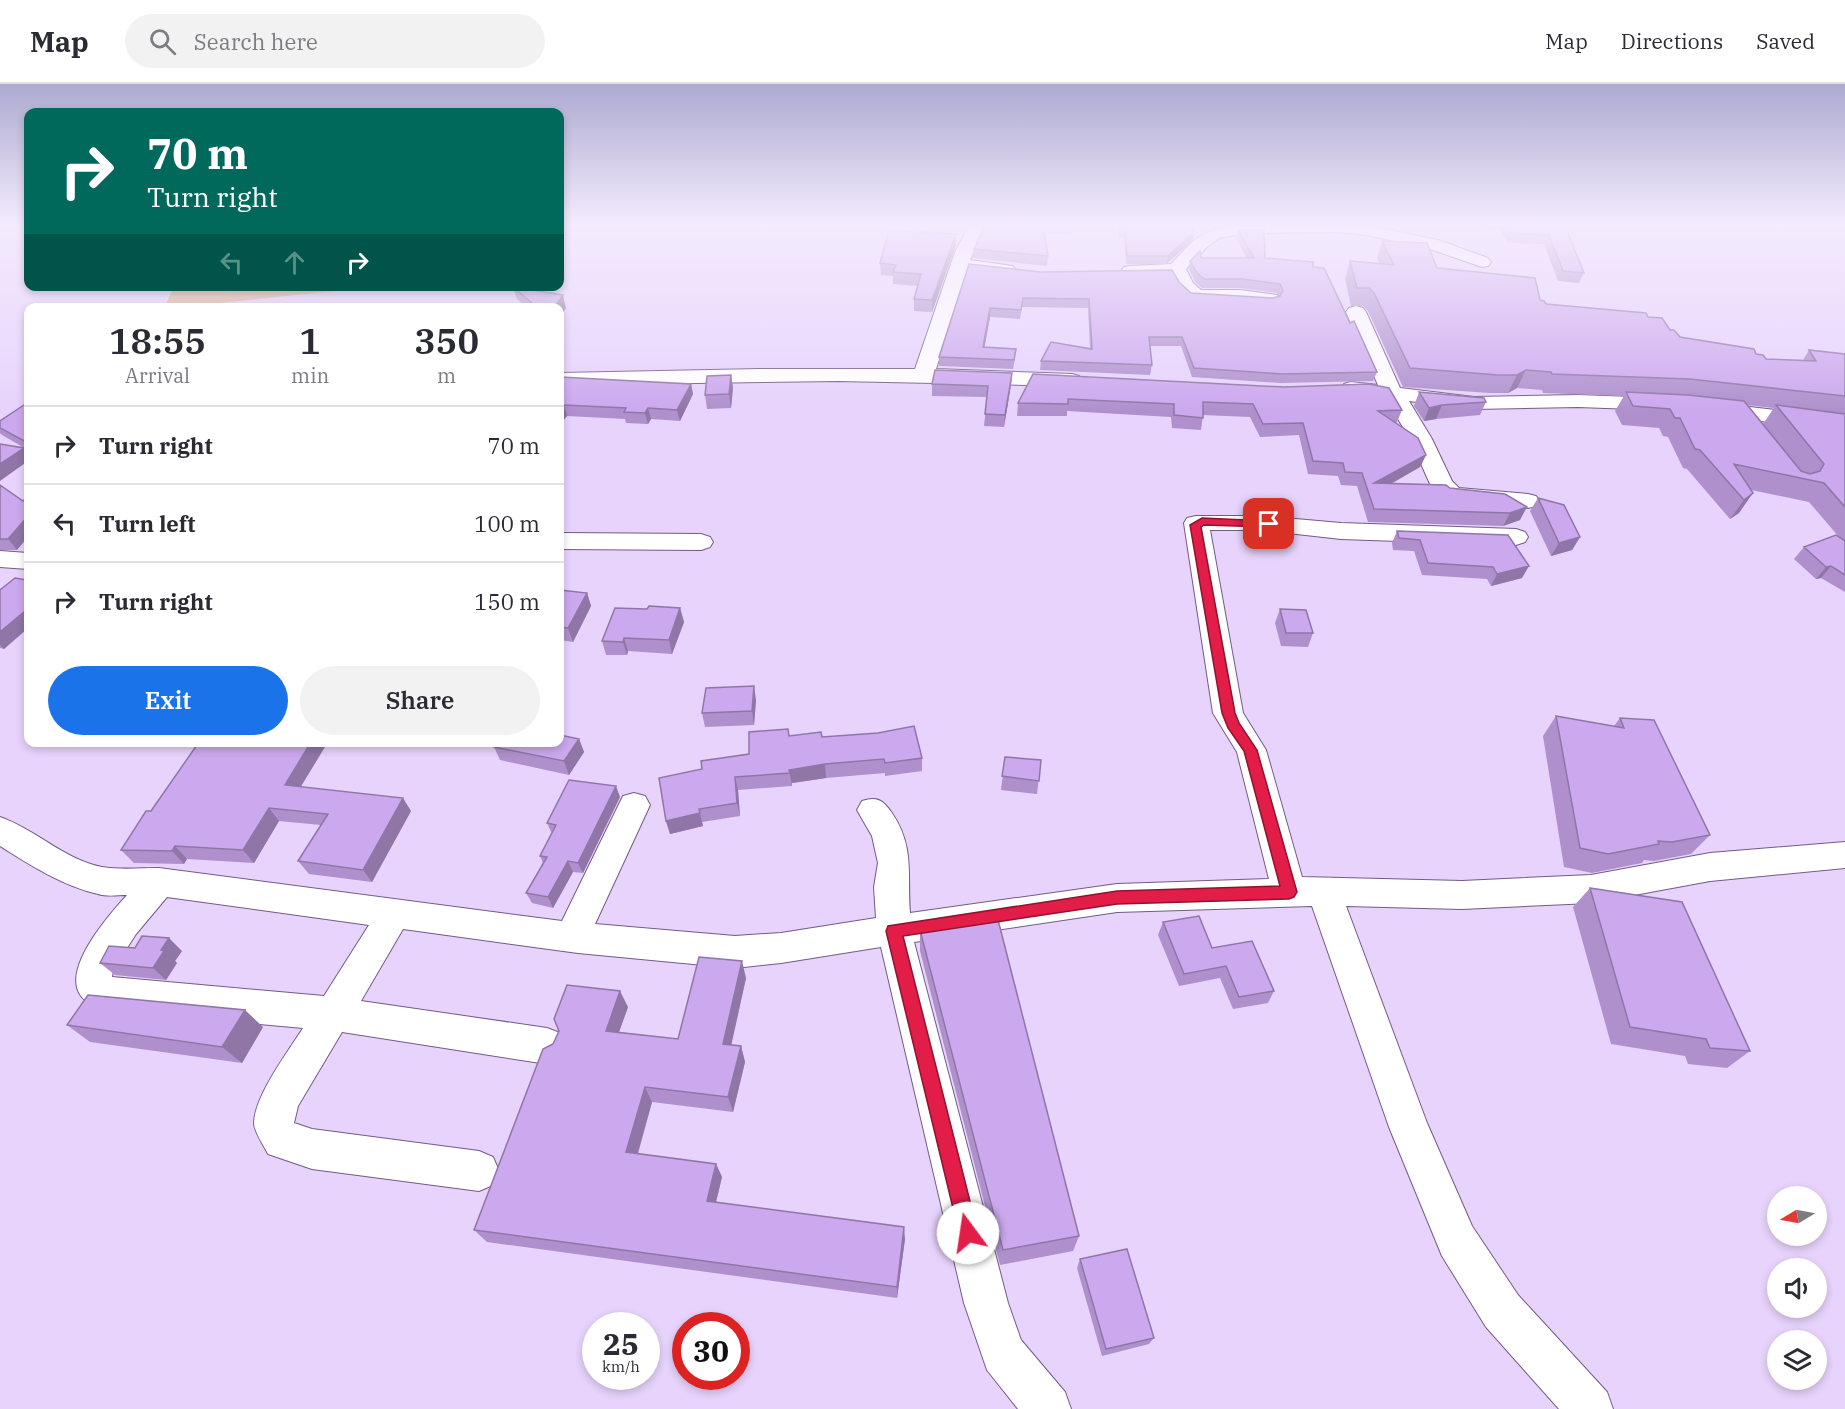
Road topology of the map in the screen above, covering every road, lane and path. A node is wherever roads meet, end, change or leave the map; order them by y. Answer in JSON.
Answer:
{"nodes":[{"id":1,"x":952,"y":288,"type":"edge"},
{"id":2,"x":1187,"y":288,"type":"edge"},
{"id":3,"x":1270,"y":299,"type":"edge"},
{"id":4,"x":1356,"y":312,"type":"dead end"},
{"id":5,"x":924,"y":374,"type":"junction"},
{"id":6,"x":564,"y":379,"type":"edge"},
{"id":7,"x":1096,"y":381,"type":"edge"},
{"id":8,"x":1333,"y":388,"type":"edge"},
{"id":9,"x":1395,"y":393,"type":"junction"},
{"id":10,"x":1677,"y":405,"type":"edge"},
{"id":11,"x":1698,"y":407,"type":"edge"},
{"id":12,"x":1740,"y":412,"type":"junction"},
{"id":13,"x":1845,"y":425,"type":"edge"},
{"id":14,"x":1761,"y":440,"type":"edge"},
{"id":15,"x":1528,"y":501,"type":"dead end"},
{"id":16,"x":1516,"y":537,"type":"dead end"},
{"id":17,"x":564,"y":541,"type":"edge"},
{"id":18,"x":701,"y":542,"type":"dead end"},
{"id":19,"x":0,"y":559,"type":"edge"},
{"id":20,"x":24,"y":561,"type":"edge"},
{"id":21,"x":634,"y":805,"type":"dead end"},
{"id":22,"x":873,"y":810,"type":"dead end"},
{"id":23,"x":0,"y":830,"type":"edge"},
{"id":24,"x":1845,"y":855,"type":"edge"},
{"id":25,"x":159,"y":882,"type":"junction"},
{"id":26,"x":1306,"y":891,"type":"junction"},
{"id":27,"x":395,"y":913,"type":"junction"},
{"id":28,"x":894,"y":931,"type":"junction"},
{"id":29,"x":572,"y":937,"type":"junction"},
{"id":30,"x":333,"y":1014,"type":"junction"},
{"id":31,"x":547,"y":1046,"type":"edge"},
{"id":32,"x":479,"y":1171,"type":"dead end"},
{"id":33,"x":1048,"y":1409,"type":"edge"},
{"id":34,"x":1590,"y":1409,"type":"edge"}],
"edges":[{"from":1,"to":5,"type":"street"},
{"from":2,"to":3,"type":"street"},
{"from":4,"to":9,"type":"street"},
{"from":5,"to":6,"type":"street"},
{"from":5,"to":7,"type":"street"},
{"from":8,"to":9,"type":"street"},
{"from":9,"to":10,"type":"street"},
{"from":9,"to":15,"type":"street"},
{"from":11,"to":12,"type":"street"},
{"from":12,"to":13,"type":"street"},
{"from":12,"to":14,"type":"street"},
{"from":16,"to":26,"type":"street"},
{"from":17,"to":18,"type":"street"},
{"from":19,"to":20,"type":"street"},
{"from":21,"to":29,"type":"street"},
{"from":22,"to":28,"type":"street"},
{"from":23,"to":25,"type":"street"},
{"from":24,"to":26,"type":"street"},
{"from":25,"to":27,"type":"street"},
{"from":25,"to":30,"type":"street"},
{"from":26,"to":28,"type":"street"},
{"from":26,"to":34,"type":"street"},
{"from":27,"to":29,"type":"street"},
{"from":27,"to":30,"type":"street"},
{"from":28,"to":29,"type":"street"},
{"from":28,"to":33,"type":"street"},
{"from":30,"to":31,"type":"street"},
{"from":30,"to":32,"type":"street"}]}
